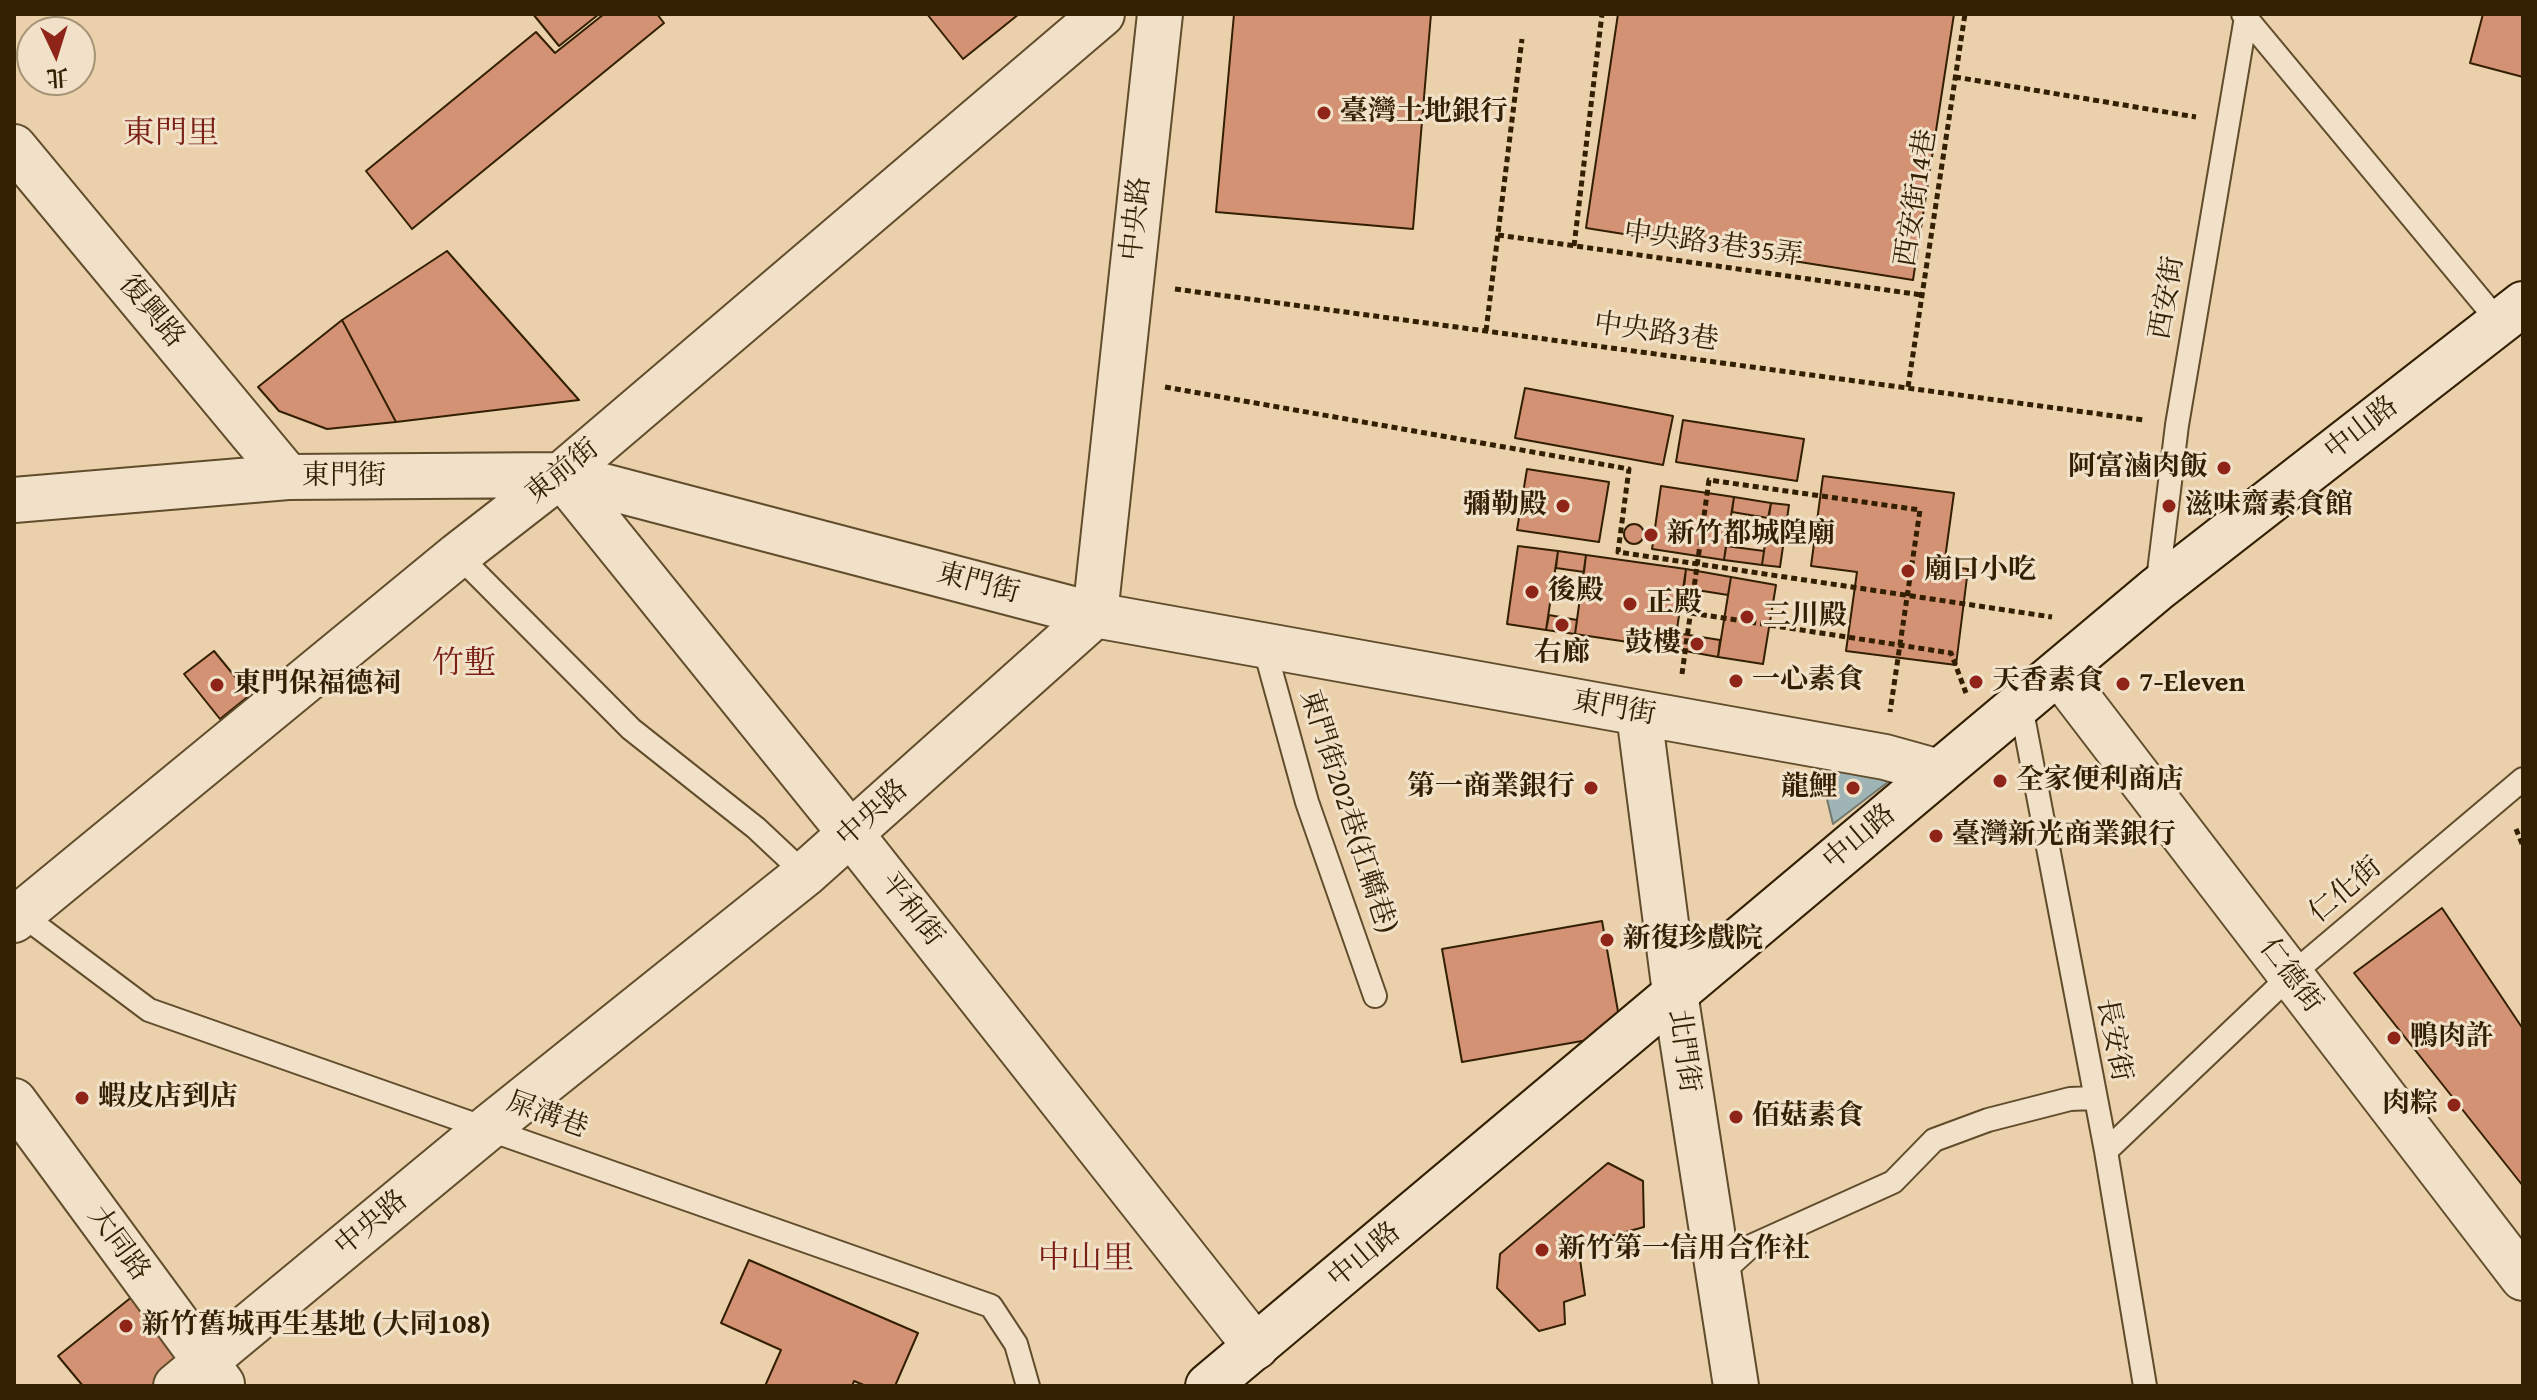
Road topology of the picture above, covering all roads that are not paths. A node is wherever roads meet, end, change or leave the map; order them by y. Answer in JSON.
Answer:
{"nodes":[{"id":1,"x":1102,"y":14,"type":"edge"},
{"id":2,"x":1160,"y":14,"type":"edge"},
{"id":3,"x":2245,"y":16,"type":"edge"},
{"id":4,"x":14,"y":147,"type":"edge"},
{"id":5,"x":2511,"y":313,"type":"edge"},
{"id":6,"x":561,"y":475,"type":"junction"},
{"id":7,"x":288,"y":477,"type":"junction"},
{"id":8,"x":14,"y":500,"type":"edge"},
{"id":9,"x":458,"y":555,"type":"junction"},
{"id":10,"x":2157,"y":589,"type":"junction"},
{"id":11,"x":1095,"y":615,"type":"junction"},
{"id":12,"x":1264,"y":646,"type":"junction"},
{"id":13,"x":2059,"y":673,"type":"junction"},
{"id":14,"x":2021,"y":706,"type":"junction"},
{"id":15,"x":1657,"y":717,"type":"junction"},
{"id":16,"x":1939,"y":772,"type":"junction"},
{"id":17,"x":2523,"y":779,"type":"edge"},
{"id":18,"x":851,"y":834,"type":"junction"},
{"id":19,"x":805,"y":874,"type":"junction"},
{"id":20,"x":18,"y":917,"type":"edge"},
{"id":21,"x":2290,"y":976,"type":"junction"},
{"id":22,"x":1675,"y":993,"type":"junction"},
{"id":23,"x":1375,"y":996,"type":"dead end"},
{"id":24,"x":2093,"y":1098,"type":"junction"},
{"id":25,"x":14,"y":1101,"type":"edge"},
{"id":26,"x":489,"y":1127,"type":"junction"},
{"id":27,"x":2106,"y":1151,"type":"junction"},
{"id":28,"x":1716,"y":1278,"type":"junction"},
{"id":29,"x":2523,"y":1278,"type":"edge"},
{"id":30,"x":1256,"y":1347,"type":"junction"},
{"id":31,"x":201,"y":1378,"type":"edge"},
{"id":32,"x":1028,"y":1386,"type":"edge"},
{"id":33,"x":1208,"y":1386,"type":"edge"},
{"id":34,"x":1736,"y":1386,"type":"edge"},
{"id":35,"x":2145,"y":1386,"type":"edge"}],
"edges":[{"from":1,"to":6,"type":"street","name":"東前街"},
{"from":2,"to":11,"type":"street","name":"中央路"},
{"from":3,"to":5,"type":"lane","name":"西安街"},
{"from":3,"to":10,"type":"lane","name":"西安街"},
{"from":4,"to":7,"type":"street","name":"復興路"},
{"from":5,"to":10,"type":"street","name":"中山路"},
{"from":6,"to":7,"type":"street","name":"東門街"},
{"from":6,"to":9,"type":"street","name":"東前街"},
{"from":6,"to":11,"type":"street","name":"東門街"},
{"from":6,"to":18,"type":"street","name":"平和街"},
{"from":7,"to":8,"type":"street","name":"東門街"},
{"from":9,"to":19,"type":"lane"},
{"from":9,"to":20,"type":"street","name":"東前街"},
{"from":10,"to":13,"type":"street","name":"中山路"},
{"from":11,"to":12,"type":"street","name":"東門街"},
{"from":11,"to":18,"type":"street","name":"中央路"},
{"from":12,"to":15,"type":"street","name":"東門街"},
{"from":12,"to":23,"type":"lane","name":"東門街202巷(扛轎巷)"},
{"from":13,"to":14,"type":"street","name":"中山路"},
{"from":13,"to":21,"type":"street","name":"仁德街"},
{"from":14,"to":16,"type":"street","name":"中山路"},
{"from":14,"to":24,"type":"lane","name":"長安街"},
{"from":15,"to":16,"type":"street","name":"東門街"},
{"from":15,"to":22,"type":"street","name":"北門街"},
{"from":16,"to":22,"type":"street","name":"中山路"},
{"from":17,"to":21,"type":"lane","name":"仁化街"},
{"from":18,"to":19,"type":"street","name":"中央路"},
{"from":18,"to":30,"type":"street","name":"平和街"},
{"from":19,"to":26,"type":"street","name":"中央路"},
{"from":20,"to":26,"type":"lane","name":"屎溝巷"},
{"from":21,"to":27,"type":"lane","name":"仁化街"},
{"from":21,"to":29,"type":"street","name":"仁德街"},
{"from":22,"to":28,"type":"street","name":"北門街"},
{"from":22,"to":30,"type":"street","name":"中山路"},
{"from":24,"to":27,"type":"lane","name":"長安街"},
{"from":24,"to":28,"type":"lane"},
{"from":25,"to":31,"type":"street","name":"大同路"},
{"from":26,"to":31,"type":"street","name":"中央路"},
{"from":26,"to":32,"type":"lane","name":"屎溝巷"},
{"from":27,"to":35,"type":"lane","name":"長安街"},
{"from":28,"to":34,"type":"street","name":"北門街"},
{"from":30,"to":33,"type":"street","name":"中山路"}]}
